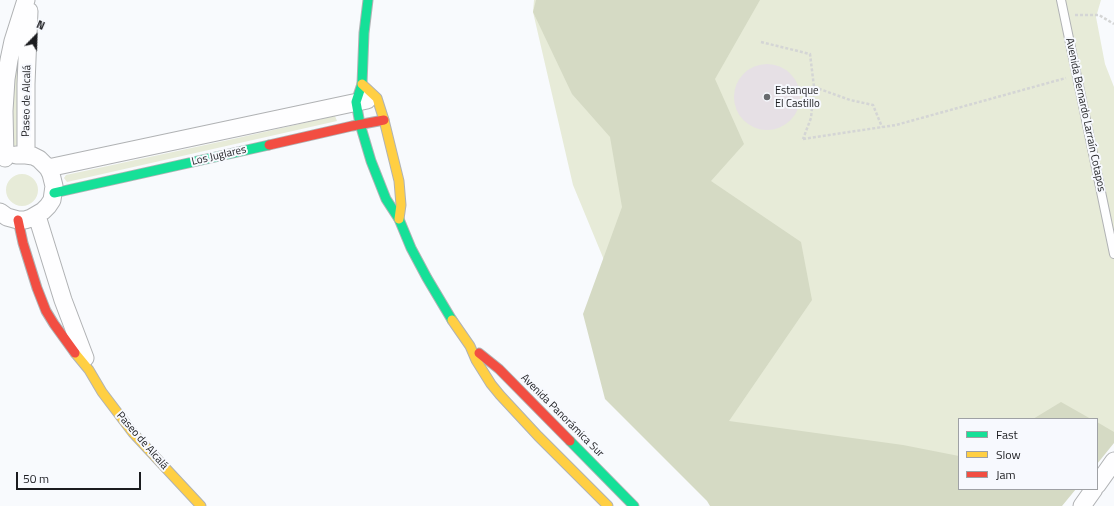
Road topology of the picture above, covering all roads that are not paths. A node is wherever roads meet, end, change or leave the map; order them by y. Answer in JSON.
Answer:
{"nodes":[{"id":1,"x":26,"y":0,"type":"edge"},
{"id":2,"x":29,"y":0,"type":"edge"},
{"id":3,"x":368,"y":0,"type":"edge"},
{"id":4,"x":1061,"y":0,"type":"edge"},
{"id":5,"x":362,"y":84,"type":"junction"},
{"id":6,"x":377,"y":98,"type":"junction"},
{"id":7,"x":356,"y":102,"type":"junction"},
{"id":8,"x":384,"y":120,"type":"junction"},
{"id":9,"x":360,"y":124,"type":"junction"},
{"id":10,"x":199,"y":136,"type":"junction"},
{"id":11,"x":26,"y":155,"type":"junction"},
{"id":12,"x":204,"y":159,"type":"junction"},
{"id":13,"x":3,"y":160,"type":"edge"},
{"id":14,"x":48,"y":168,"type":"junction"},
{"id":15,"x":54,"y":193,"type":"junction"},
{"id":16,"x":5,"y":216,"type":"edge"},
{"id":17,"x":38,"y":216,"type":"junction"},
{"id":18,"x":399,"y":219,"type":"junction"},
{"id":19,"x":1114,"y":254,"type":"edge"},
{"id":20,"x":470,"y":346,"type":"junction"},
{"id":21,"x":89,"y":370,"type":"junction"},
{"id":22,"x":1114,"y":461,"type":"edge"},
{"id":23,"x":1102,"y":480,"type":"edge"},
{"id":24,"x":614,"y":484,"type":"junction"},
{"id":25,"x":1094,"y":490,"type":"edge"},
{"id":26,"x":599,"y":503,"type":"edge"},
{"id":27,"x":201,"y":506,"type":"edge"},
{"id":28,"x":634,"y":506,"type":"edge"},
{"id":29,"x":1082,"y":506,"type":"edge"}],
"edges":[{"from":1,"to":13,"type":"street","name":"Paseo de Alcalá"},
{"from":2,"to":11,"type":"street","name":"Paseo de Alcalá"},
{"from":3,"to":5,"type":"street","name":"Avenida Panorámica Sur"},
{"from":4,"to":19,"type":"lane","name":"Avenida Bernardo Larraín Cotapos"},
{"from":5,"to":6,"type":"street","name":"Avenida Panorámica Sur"},
{"from":5,"to":7,"type":"street","name":"Avenida Panorámica Sur"},
{"from":6,"to":7,"type":"street"},
{"from":6,"to":8,"type":"street","name":"Avenida Panorámica Sur"},
{"from":7,"to":9,"type":"street","name":"Avenida Panorámica Sur"},
{"from":7,"to":10,"type":"street"},
{"from":8,"to":9,"type":"street","name":"Los Juglares"},
{"from":8,"to":18,"type":"street","name":"Avenida Panorámica Sur"},
{"from":9,"to":12,"type":"street","name":"Los Juglares"},
{"from":9,"to":18,"type":"street","name":"Avenida Panorámica Sur"},
{"from":10,"to":12,"type":"street"},
{"from":10,"to":14,"type":"street"},
{"from":11,"to":13,"type":"street"},
{"from":11,"to":14,"type":"street"},
{"from":12,"to":15,"type":"street","name":"Los Juglares"},
{"from":14,"to":15,"type":"street"},
{"from":15,"to":17,"type":"street"},
{"from":16,"to":17,"type":"street"},
{"from":16,"to":21,"type":"street","name":"Paseo de Alcalá"},
{"from":17,"to":21,"type":"street","name":"Paseo de Alcalá"},
{"from":18,"to":20,"type":"street","name":"Avenida Panorámica Sur"},
{"from":20,"to":24,"type":"street","name":"Avenida Panorámica Sur"},
{"from":20,"to":26,"type":"street","name":"Avenida Panorámica Sur"},
{"from":21,"to":27,"type":"street","name":"Paseo de Alcalá"},
{"from":22,"to":23,"type":"street"},
{"from":24,"to":26,"type":"street"},
{"from":24,"to":28,"type":"street","name":"Avenida Panorámica Sur"},
{"from":25,"to":29,"type":"street"}]}
